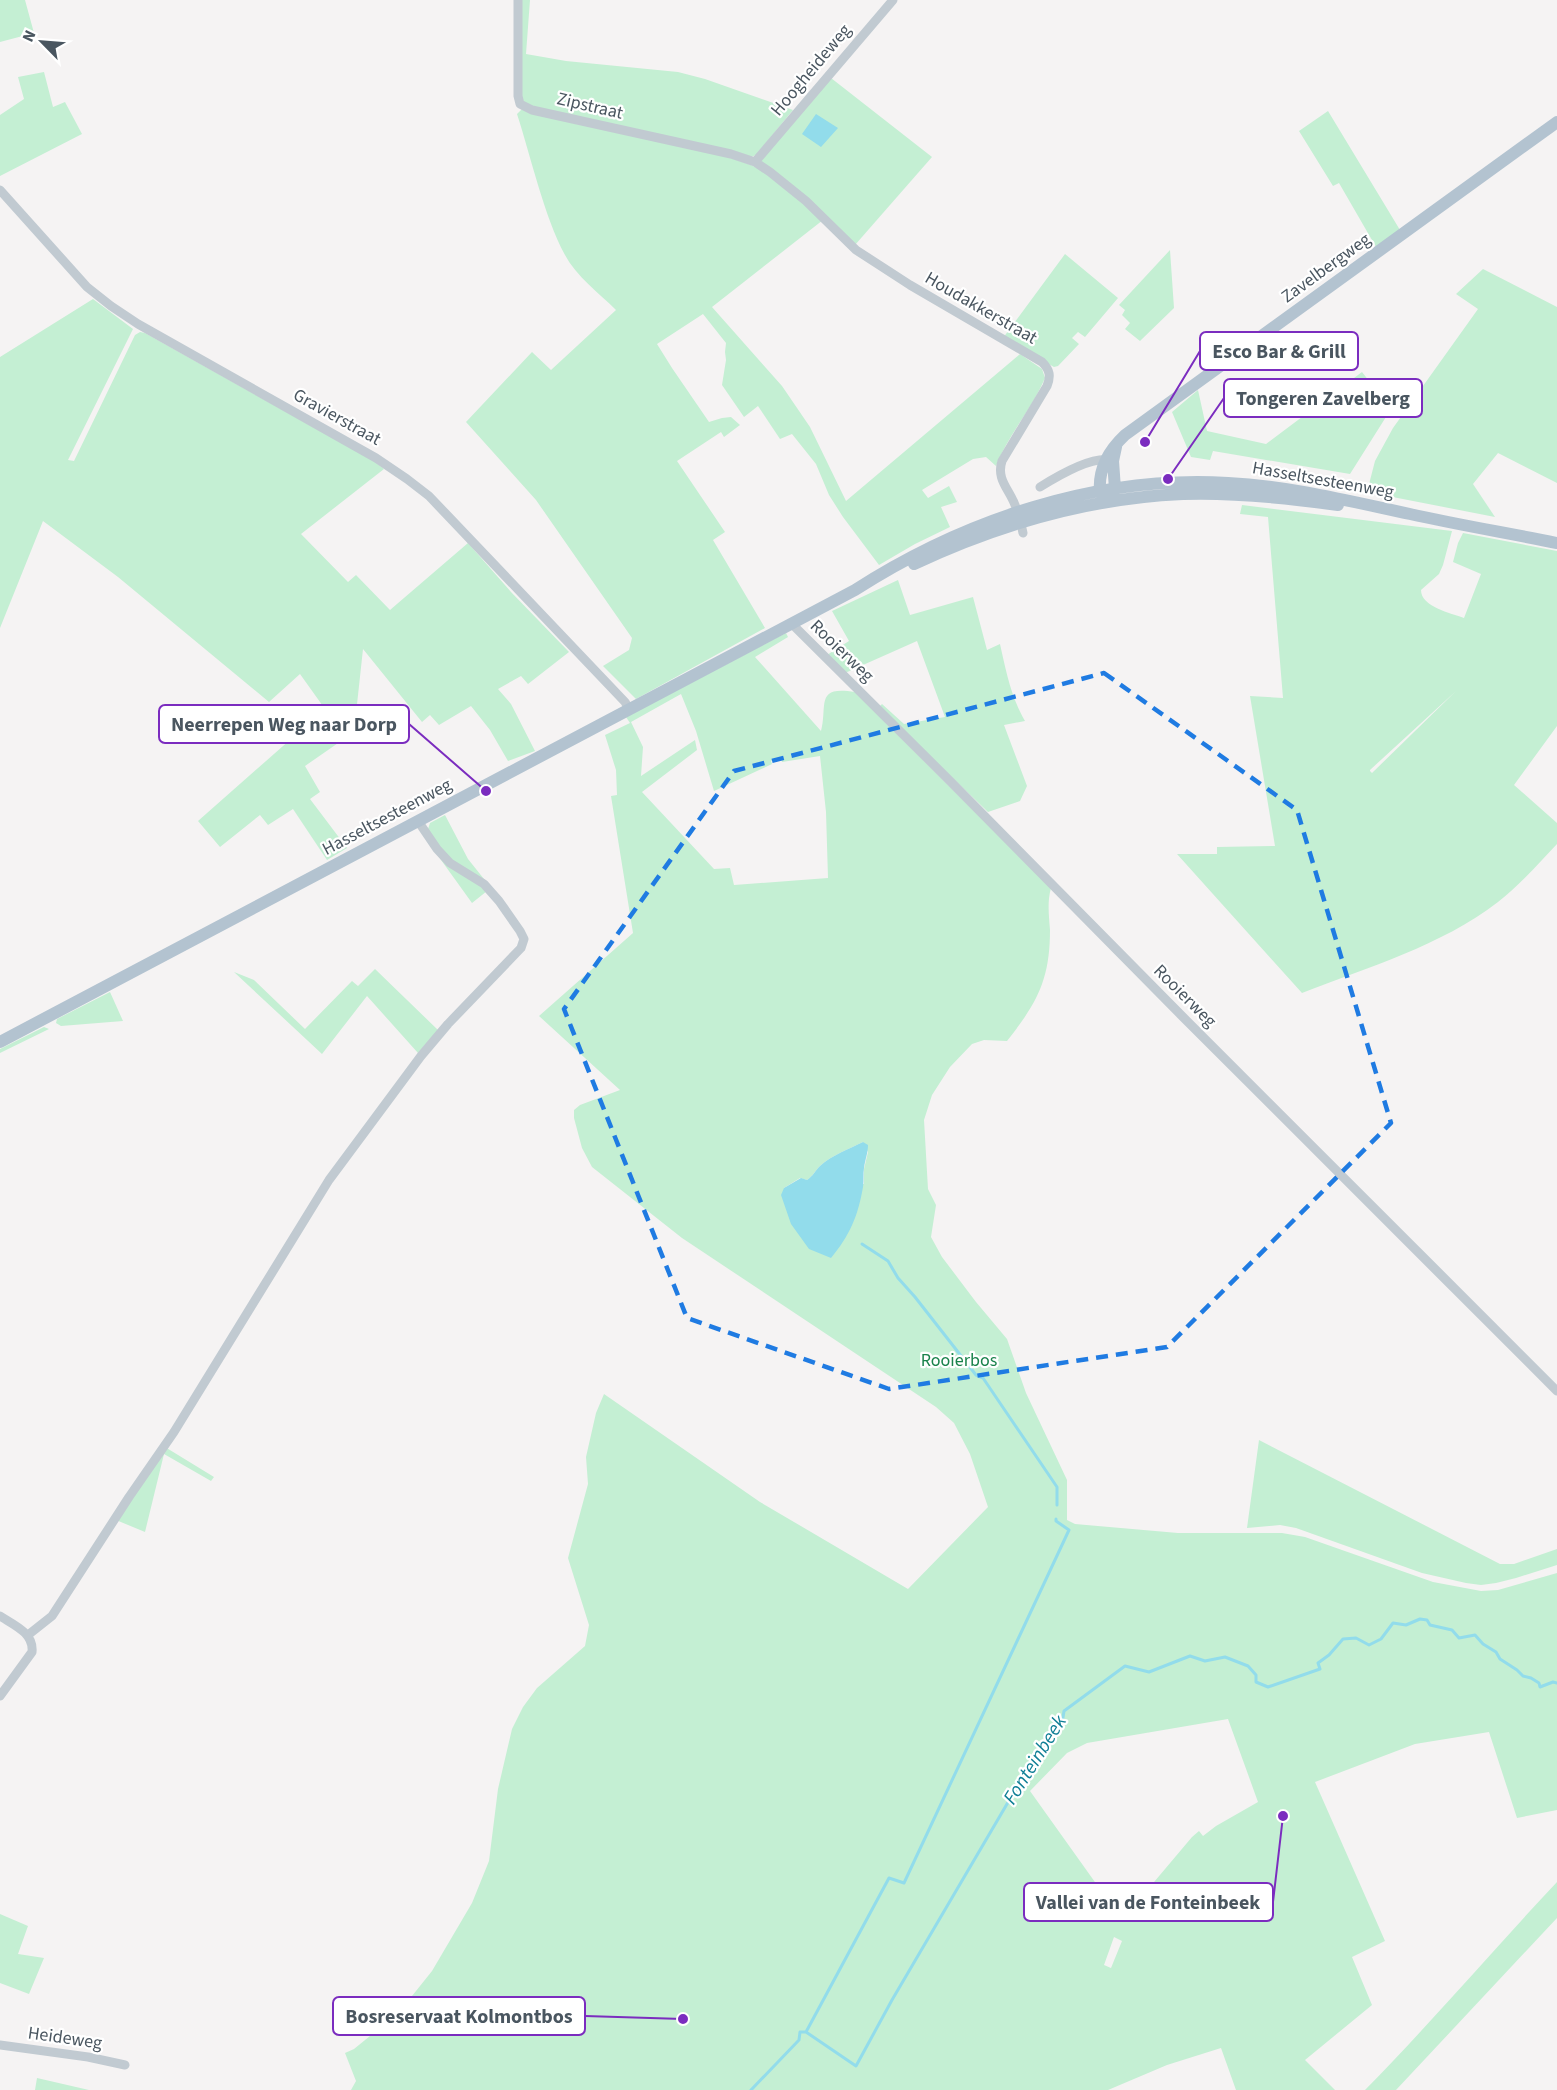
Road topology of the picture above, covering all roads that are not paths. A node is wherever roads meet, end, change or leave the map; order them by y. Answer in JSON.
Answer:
{"nodes":[{"id":1,"x":518,"y":0,"type":"edge"},
{"id":2,"x":893,"y":0,"type":"edge"},
{"id":3,"x":1557,"y":122,"type":"edge"},
{"id":4,"x":755,"y":162,"type":"junction"},
{"id":5,"x":0,"y":190,"type":"edge"},
{"id":6,"x":1109,"y":460,"type":"junction"},
{"id":7,"x":1040,"y":487,"type":"dead end"},
{"id":8,"x":1116,"y":489,"type":"junction"},
{"id":9,"x":1104,"y":497,"type":"junction"},
{"id":10,"x":1410,"y":514,"type":"junction"},
{"id":11,"x":1020,"y":523,"type":"junction"},
{"id":12,"x":1557,"y":543,"type":"edge"},
{"id":13,"x":791,"y":623,"type":"junction"},
{"id":14,"x":629,"y":710,"type":"junction"},
{"id":15,"x":418,"y":821,"type":"junction"},
{"id":16,"x":0,"y":1042,"type":"edge"},
{"id":17,"x":1557,"y":1391,"type":"edge"},
{"id":18,"x":0,"y":1616,"type":"edge"},
{"id":19,"x":28,"y":1635,"type":"junction"},
{"id":20,"x":0,"y":1696,"type":"edge"},
{"id":21,"x":0,"y":2045,"type":"edge"},
{"id":22,"x":125,"y":2065,"type":"dead end"}],
"edges":[{"from":1,"to":4,"type":"street","name":"Zipstraat"},
{"from":2,"to":4,"type":"street","name":"Hoogheideweg"},
{"from":3,"to":6,"type":"main road","name":"Zavelbergweg"},
{"from":4,"to":11,"type":"street","name":"Houdakkerstraat"},
{"from":5,"to":14,"type":"street","name":"Gravierstraat"},
{"from":6,"to":7,"type":"street"},
{"from":6,"to":8,"type":"main road"},
{"from":6,"to":9,"type":"main road","name":"Zavelbergweg"},
{"from":8,"to":9,"type":"main road","name":"Hasseltsesteenweg"},
{"from":8,"to":10,"type":"main road","name":"Hasseltsesteenweg"},
{"from":9,"to":10,"type":"main road","name":"Hasseltsesteenweg"},
{"from":9,"to":11,"type":"main road","name":"Hasseltsesteenweg"},
{"from":10,"to":12,"type":"main road","name":"Hasseltsesteenweg"},
{"from":11,"to":13,"type":"main road","name":"Hasseltsesteenweg"},
{"from":13,"to":14,"type":"main road","name":"Hasseltsesteenweg"},
{"from":13,"to":17,"type":"street","name":"Rooierweg"},
{"from":14,"to":15,"type":"main road","name":"Hasseltsesteenweg"},
{"from":15,"to":16,"type":"main road","name":"Hasseltsesteenweg"},
{"from":15,"to":19,"type":"street"},
{"from":18,"to":19,"type":"street"},
{"from":19,"to":20,"type":"street"},
{"from":21,"to":22,"type":"street","name":"Heideweg"}]}
